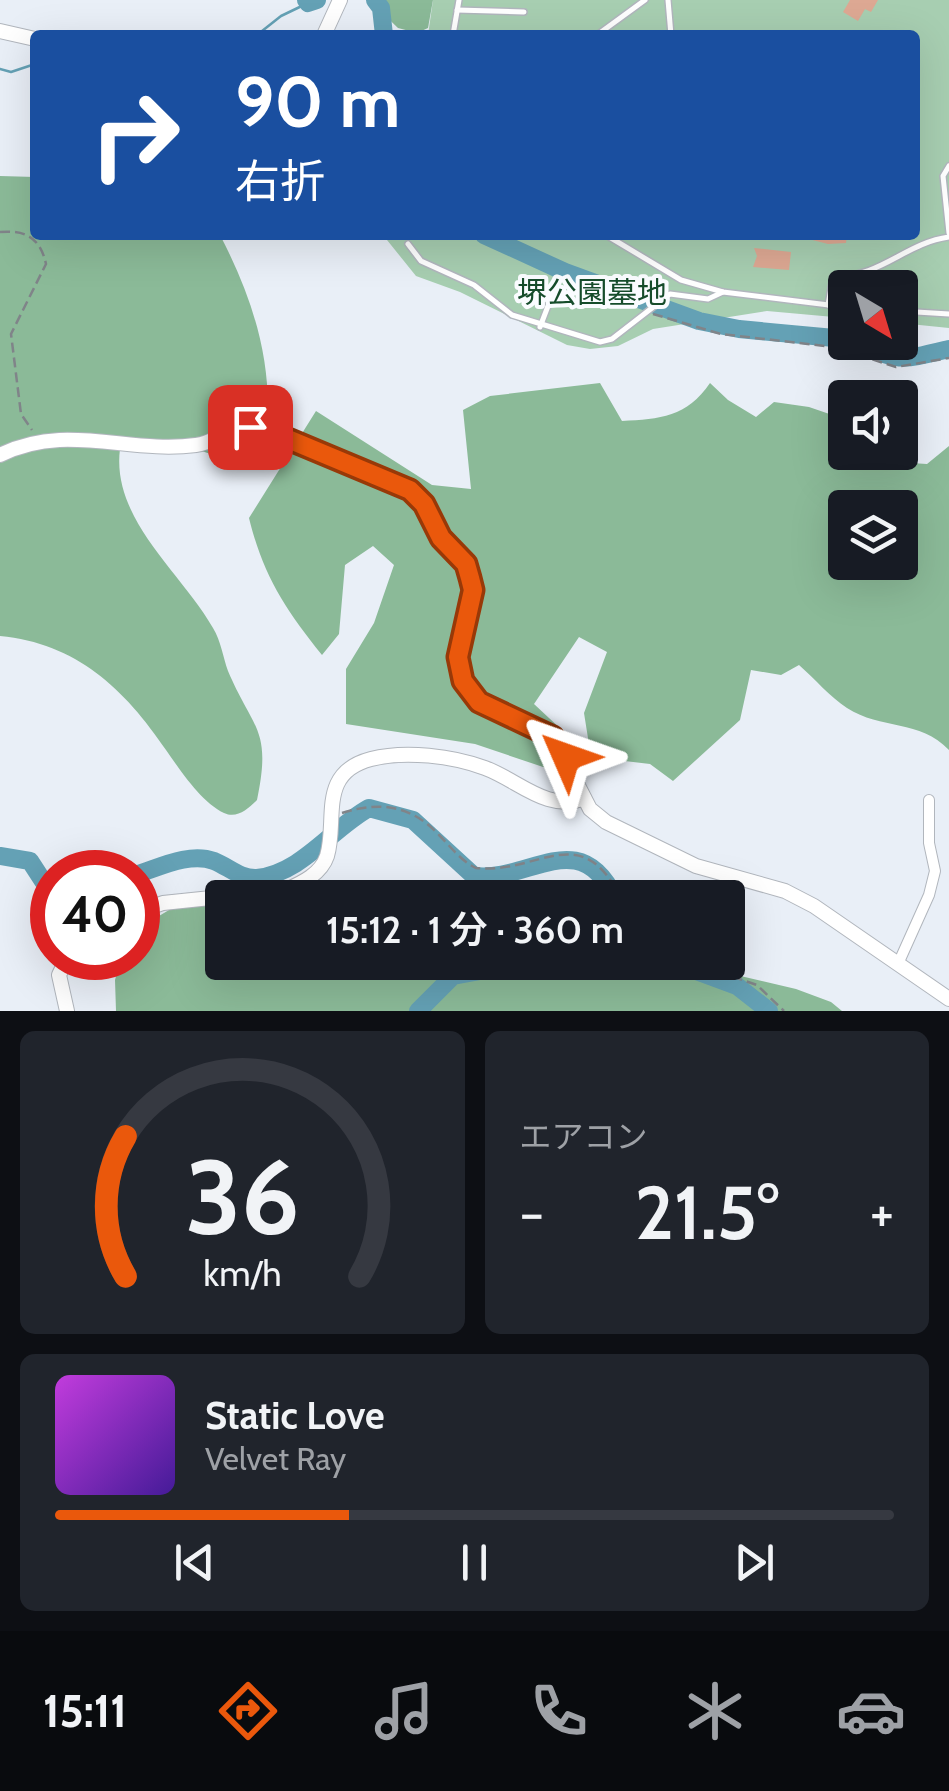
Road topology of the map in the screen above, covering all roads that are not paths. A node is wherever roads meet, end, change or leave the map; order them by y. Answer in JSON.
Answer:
{"nodes":[{"id":1,"x":340,"y":0,"type":"edge"},
{"id":2,"x":458,"y":0,"type":"edge"},
{"id":3,"x":645,"y":0,"type":"edge"},
{"id":4,"x":668,"y":0,"type":"edge"},
{"id":5,"x":456,"y":10,"type":"junction"},
{"id":6,"x":524,"y":12,"type":"dead end"},
{"id":7,"x":326,"y":30,"type":"edge"},
{"id":8,"x":454,"y":30,"type":"edge"},
{"id":9,"x":603,"y":30,"type":"edge"},
{"id":10,"x":671,"y":30,"type":"edge"},
{"id":11,"x":0,"y":31,"type":"edge"},
{"id":12,"x":30,"y":38,"type":"edge"},
{"id":13,"x":949,"y":166,"type":"edge"},
{"id":14,"x":949,"y":234,"type":"edge"},
{"id":15,"x":614,"y":240,"type":"edge"},
{"id":16,"x":408,"y":244,"type":"dead end"},
{"id":17,"x":872,"y":270,"type":"edge"},
{"id":18,"x":723,"y":292,"type":"junction"},
{"id":19,"x":553,"y":293,"type":"dead end"},
{"id":20,"x":828,"y":305,"type":"edge"},
{"id":21,"x":918,"y":312,"type":"edge"},
{"id":22,"x":949,"y":314,"type":"edge"},
{"id":23,"x":540,"y":327,"type":"junction"},
{"id":24,"x":0,"y":454,"type":"edge"},
{"id":25,"x":584,"y":798,"type":"junction"},
{"id":26,"x":928,"y":800,"type":"dead end"},
{"id":27,"x":160,"y":904,"type":"edge"},
{"id":28,"x":898,"y":964,"type":"junction"},
{"id":29,"x":59,"y":980,"type":"edge"},
{"id":30,"x":949,"y":999,"type":"edge"},
{"id":31,"x":66,"y":1011,"type":"edge"}],
"edges":[{"from":1,"to":7,"type":"street"},
{"from":2,"to":5,"type":"lane"},
{"from":3,"to":9,"type":"lane"},
{"from":4,"to":10,"type":"lane"},
{"from":5,"to":6,"type":"lane"},
{"from":5,"to":8,"type":"lane"},
{"from":11,"to":12,"type":"street"},
{"from":13,"to":14,"type":"lane"},
{"from":14,"to":17,"type":"lane"},
{"from":15,"to":18,"type":"lane"},
{"from":16,"to":23,"type":"lane"},
{"from":18,"to":20,"type":"lane"},
{"from":18,"to":23,"type":"lane"},
{"from":19,"to":23,"type":"lane"},
{"from":21,"to":22,"type":"lane"},
{"from":24,"to":25,"type":"street"},
{"from":25,"to":27,"type":"street"},
{"from":25,"to":28,"type":"street"},
{"from":26,"to":28,"type":"street"},
{"from":28,"to":30,"type":"street"},
{"from":29,"to":31,"type":"street"}]}
